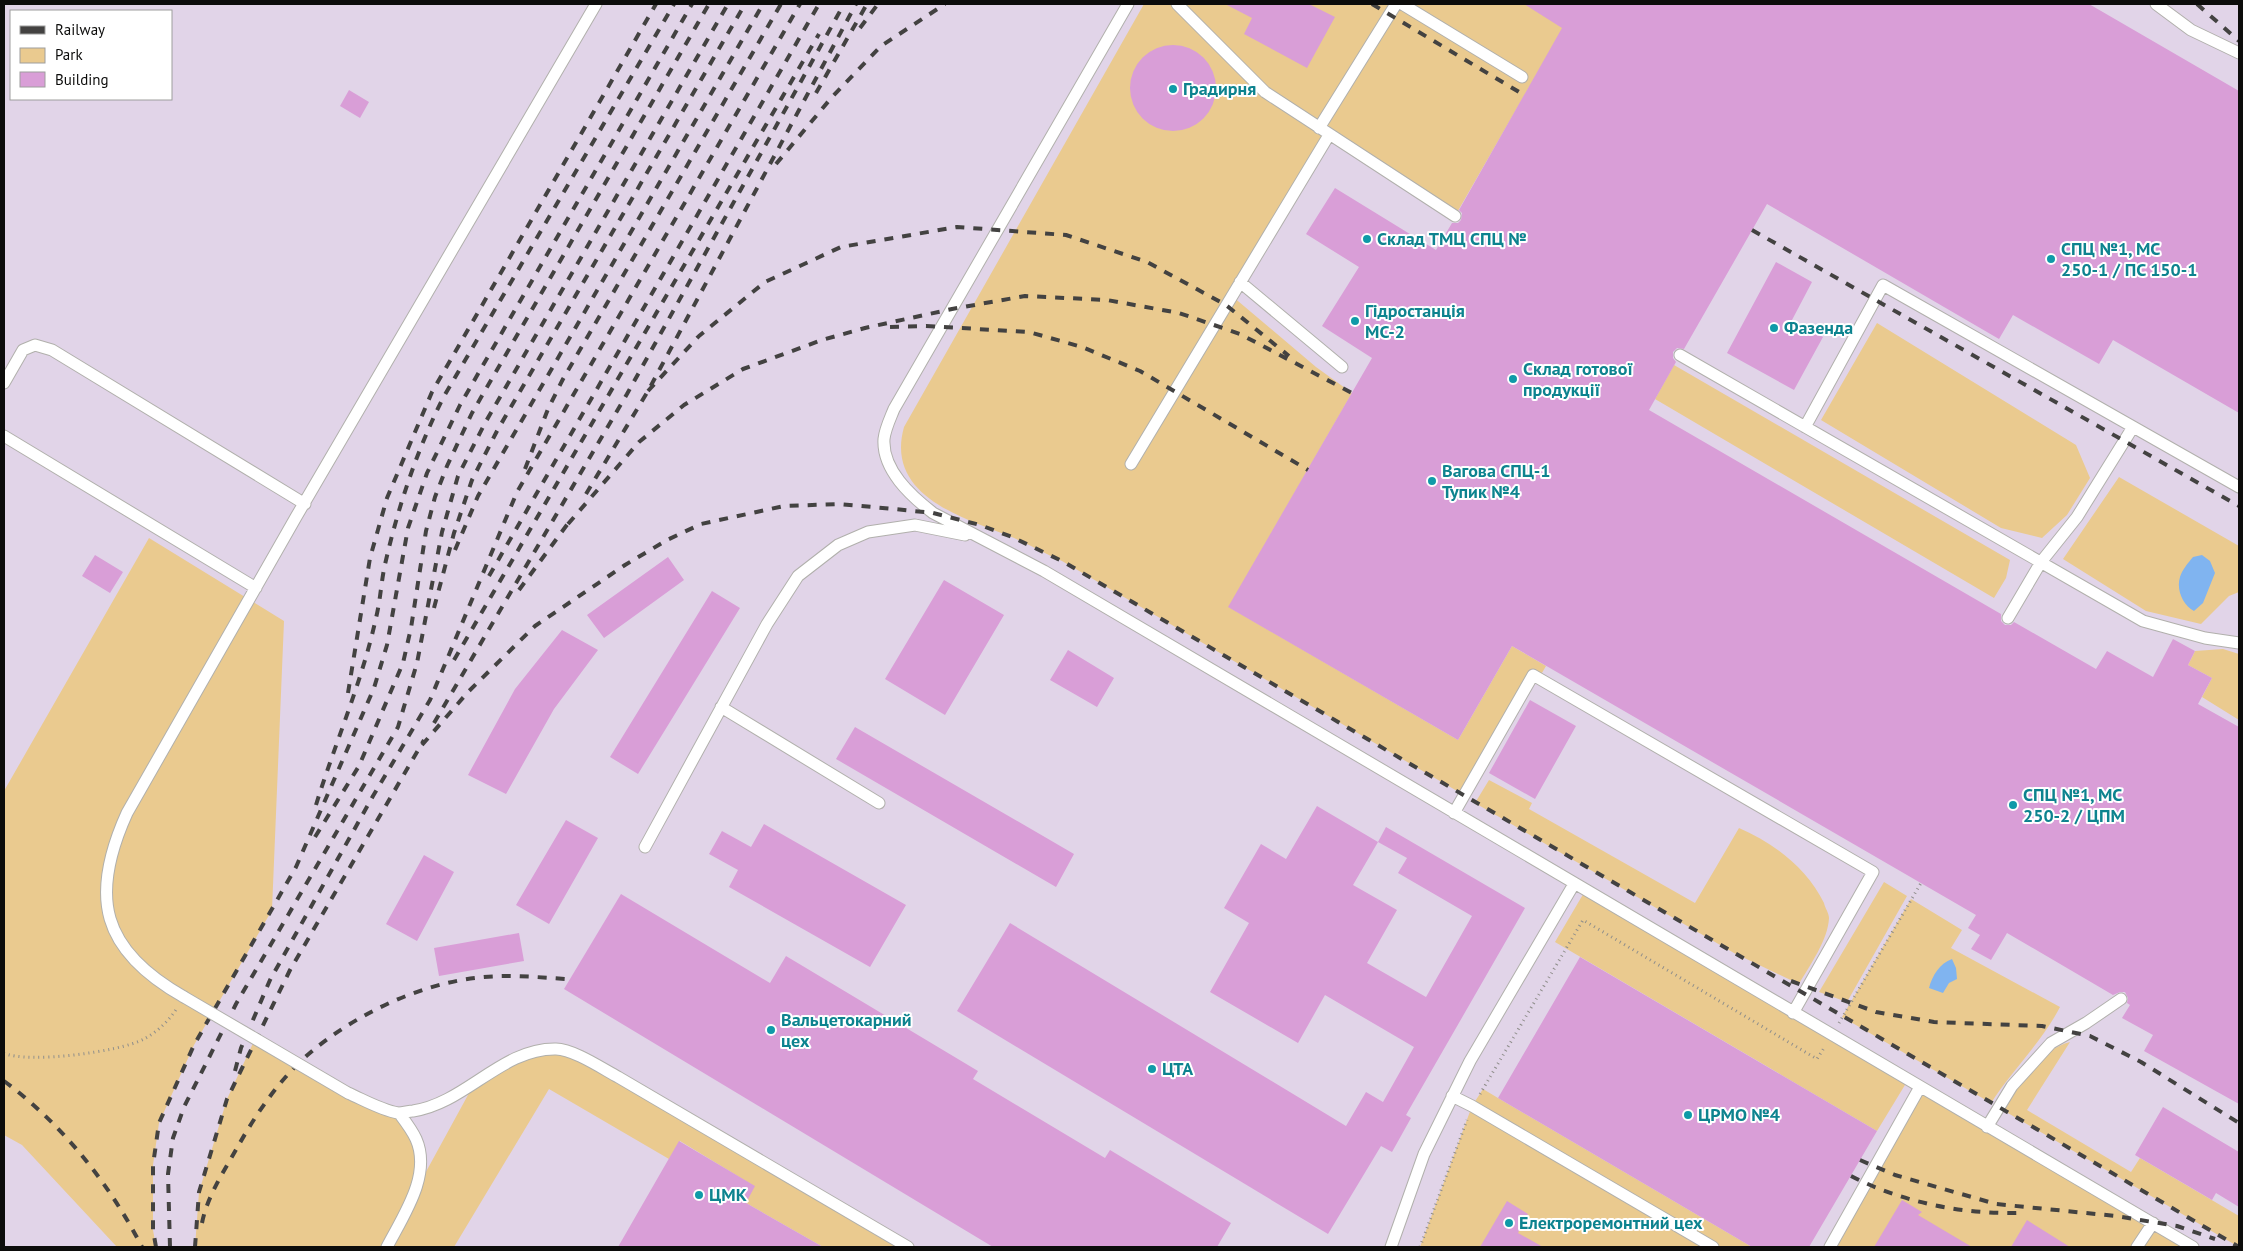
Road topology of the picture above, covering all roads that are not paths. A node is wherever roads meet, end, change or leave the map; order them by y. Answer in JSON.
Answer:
{"nodes":[{"id":1,"x":596,"y":4,"type":"edge"},
{"id":2,"x":1128,"y":4,"type":"edge"},
{"id":3,"x":1177,"y":4,"type":"edge"},
{"id":4,"x":1396,"y":4,"type":"edge"},
{"id":5,"x":1402,"y":4,"type":"edge"},
{"id":6,"x":2156,"y":4,"type":"edge"},
{"id":7,"x":2239,"y":53,"type":"edge"},
{"id":8,"x":1522,"y":77,"type":"dead end"},
{"id":9,"x":1324,"y":132,"type":"junction"},
{"id":10,"x":1455,"y":216,"type":"dead end"},
{"id":11,"x":1240,"y":282,"type":"junction"},
{"id":12,"x":1680,"y":355,"type":"dead end"},
{"id":13,"x":1342,"y":366,"type":"dead end"},
{"id":14,"x":4,"y":383,"type":"edge"},
{"id":15,"x":1805,"y":427,"type":"junction"},
{"id":16,"x":2133,"y":427,"type":"junction"},
{"id":17,"x":4,"y":436,"type":"edge"},
{"id":18,"x":1131,"y":464,"type":"dead end"},
{"id":19,"x":2239,"y":487,"type":"edge"},
{"id":20,"x":305,"y":504,"type":"junction"},
{"id":21,"x":975,"y":536,"type":"junction"},
{"id":22,"x":2041,"y":562,"type":"junction"},
{"id":23,"x":256,"y":588,"type":"junction"},
{"id":24,"x":2008,"y":618,"type":"dead end"},
{"id":25,"x":2239,"y":643,"type":"edge"},
{"id":26,"x":721,"y":707,"type":"junction"},
{"id":27,"x":878,"y":803,"type":"dead end"},
{"id":28,"x":1454,"y":813,"type":"junction"},
{"id":29,"x":645,"y":847,"type":"dead end"},
{"id":30,"x":1574,"y":884,"type":"junction"},
{"id":31,"x":2120,"y":999,"type":"dead end"},
{"id":32,"x":1793,"y":1013,"type":"junction"},
{"id":33,"x":1920,"y":1087,"type":"junction"},
{"id":34,"x":1452,"y":1096,"type":"junction"},
{"id":35,"x":399,"y":1113,"type":"junction"},
{"id":36,"x":1987,"y":1127,"type":"junction"},
{"id":37,"x":2152,"y":1223,"type":"junction"},
{"id":38,"x":387,"y":1247,"type":"edge"},
{"id":39,"x":908,"y":1247,"type":"edge"},
{"id":40,"x":1391,"y":1247,"type":"edge"},
{"id":41,"x":1712,"y":1247,"type":"edge"},
{"id":42,"x":1830,"y":1247,"type":"edge"},
{"id":43,"x":2137,"y":1247,"type":"edge"},
{"id":44,"x":2193,"y":1247,"type":"edge"}],
"edges":[{"from":1,"to":20,"type":"lane"},
{"from":2,"to":21,"type":"lane"},
{"from":3,"to":9,"type":"lane"},
{"from":4,"to":9,"type":"lane"},
{"from":5,"to":8,"type":"lane"},
{"from":6,"to":7,"type":"lane"},
{"from":9,"to":10,"type":"lane"},
{"from":9,"to":11,"type":"lane"},
{"from":11,"to":13,"type":"lane"},
{"from":11,"to":18,"type":"lane"},
{"from":12,"to":15,"type":"lane"},
{"from":14,"to":20,"type":"lane"},
{"from":15,"to":16,"type":"lane"},
{"from":15,"to":22,"type":"lane"},
{"from":16,"to":19,"type":"lane"},
{"from":16,"to":22,"type":"lane"},
{"from":17,"to":23,"type":"lane"},
{"from":20,"to":23,"type":"lane"},
{"from":21,"to":26,"type":"lane"},
{"from":21,"to":28,"type":"lane"},
{"from":22,"to":24,"type":"lane"},
{"from":22,"to":25,"type":"lane"},
{"from":23,"to":35,"type":"lane","bridge":true},
{"from":26,"to":27,"type":"lane"},
{"from":26,"to":29,"type":"lane"},
{"from":28,"to":30,"type":"lane"},
{"from":28,"to":32,"type":"lane"},
{"from":30,"to":32,"type":"lane"},
{"from":30,"to":34,"type":"lane"},
{"from":31,"to":36,"type":"lane"},
{"from":32,"to":33,"type":"lane"},
{"from":33,"to":36,"type":"lane"},
{"from":33,"to":42,"type":"lane"},
{"from":34,"to":40,"type":"lane"},
{"from":34,"to":41,"type":"lane"},
{"from":35,"to":38,"type":"lane"},
{"from":35,"to":39,"type":"lane"},
{"from":36,"to":37,"type":"lane"},
{"from":37,"to":43,"type":"lane"},
{"from":37,"to":44,"type":"lane"}]}
